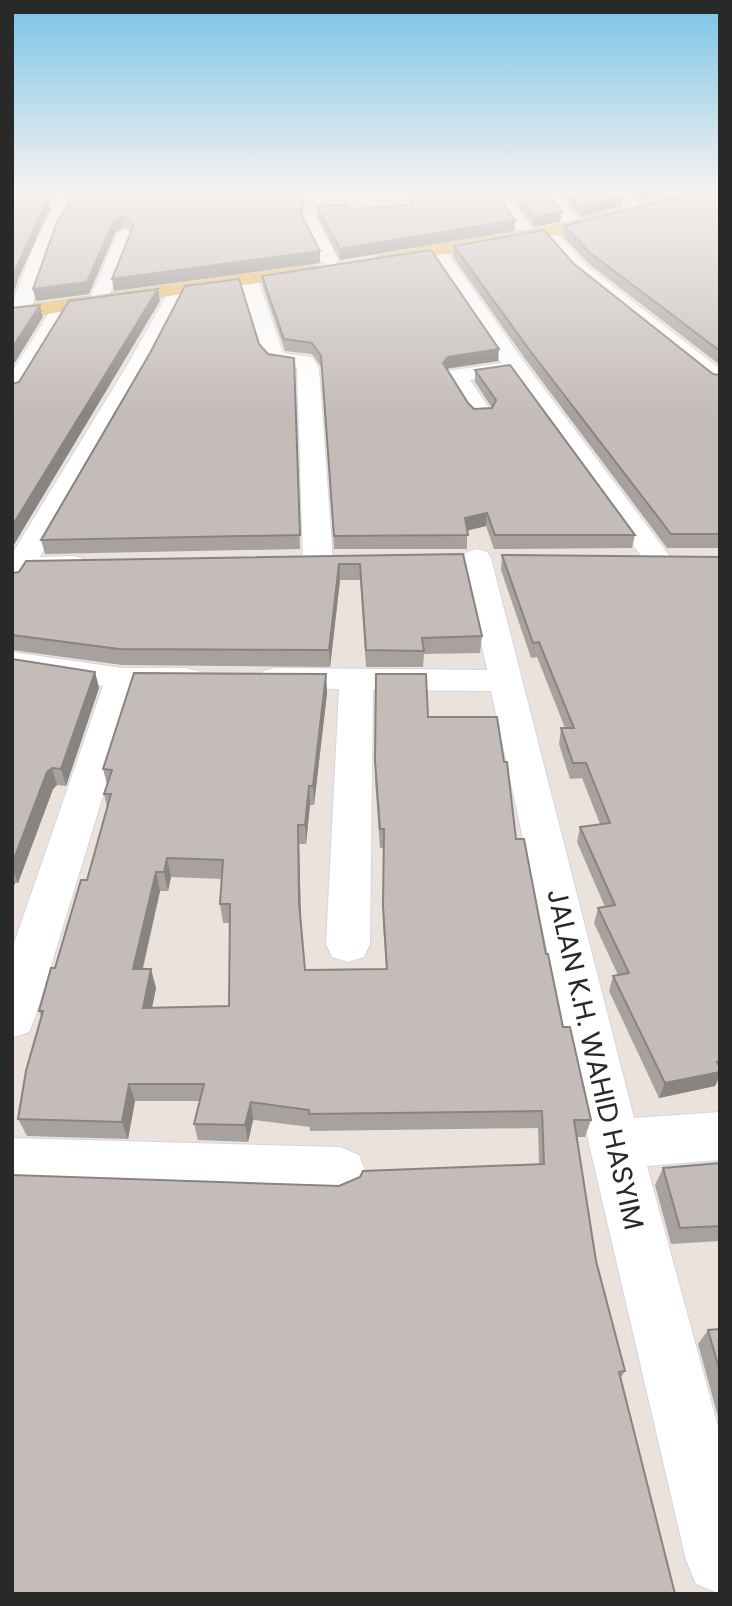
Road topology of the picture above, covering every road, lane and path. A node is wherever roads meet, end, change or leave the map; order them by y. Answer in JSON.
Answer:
{"nodes":[{"id":1,"x":35,"y":263,"type":"edge"},
{"id":2,"x":113,"y":263,"type":"edge"},
{"id":3,"x":330,"y":263,"type":"edge"},
{"id":4,"x":333,"y":263,"type":"edge"},
{"id":5,"x":444,"y":263,"type":"edge"},
{"id":6,"x":575,"y":263,"type":"edge"},
{"id":7,"x":249,"y":280,"type":"junction"},
{"id":8,"x":191,"y":287,"type":"junction"},
{"id":9,"x":100,"y":296,"type":"junction"},
{"id":10,"x":63,"y":306,"type":"junction"},
{"id":11,"x":16,"y":308,"type":"edge"},
{"id":12,"x":516,"y":367,"type":"junction"},
{"id":13,"x":720,"y":380,"type":"edge"},
{"id":14,"x":12,"y":390,"type":"edge"},
{"id":15,"x":481,"y":414,"type":"edge"},
{"id":16,"x":477,"y":558,"type":"dead end"},
{"id":17,"x":318,"y":561,"type":"edge"},
{"id":18,"x":620,"y":561,"type":"edge"},
{"id":19,"x":101,"y":565,"type":"edge"},
{"id":20,"x":15,"y":570,"type":"edge"},
{"id":21,"x":12,"y":662,"type":"edge"},
{"id":22,"x":122,"y":678,"type":"junction"},
{"id":23,"x":356,"y":678,"type":"junction"},
{"id":24,"x":507,"y":681,"type":"junction"},
{"id":25,"x":348,"y":944,"type":"dead end"},
{"id":26,"x":12,"y":1018,"type":"edge"},
{"id":27,"x":720,"y":1136,"type":"edge"},
{"id":28,"x":615,"y":1144,"type":"junction"},
{"id":29,"x":12,"y":1163,"type":"edge"},
{"id":30,"x":340,"y":1173,"type":"dead end"},
{"id":31,"x":720,"y":1560,"type":"edge"}],
"edges":[{"from":1,"to":11,"type":"street"},
{"from":2,"to":9,"type":"street"},
{"from":3,"to":8,"type":"main road"},
{"from":4,"to":7,"type":"main road"},
{"from":5,"to":12,"type":"street"},
{"from":6,"to":13,"type":"street"},
{"from":7,"to":8,"type":"main road"},
{"from":7,"to":17,"type":"street"},
{"from":8,"to":9,"type":"main road"},
{"from":8,"to":10,"type":"main road"},
{"from":8,"to":20,"type":"street"},
{"from":9,"to":11,"type":"main road"},
{"from":10,"to":11,"type":"main road"},
{"from":10,"to":14,"type":"street"},
{"from":12,"to":15,"type":"street"},
{"from":12,"to":18,"type":"street"},
{"from":16,"to":24,"type":"street","name":"JALAN K.H. WAHID HASYIM"},
{"from":19,"to":20,"type":"street"},
{"from":21,"to":22,"type":"street"},
{"from":22,"to":23,"type":"street"},
{"from":22,"to":26,"type":"street"},
{"from":23,"to":24,"type":"street"},
{"from":23,"to":25,"type":"street"},
{"from":24,"to":28,"type":"street","name":"JALAN K.H. WAHID HASYIM"},
{"from":27,"to":28,"type":"street"},
{"from":28,"to":31,"type":"street","name":"JALAN K.H. WAHID HASYIM"},
{"from":29,"to":30,"type":"street"}]}
